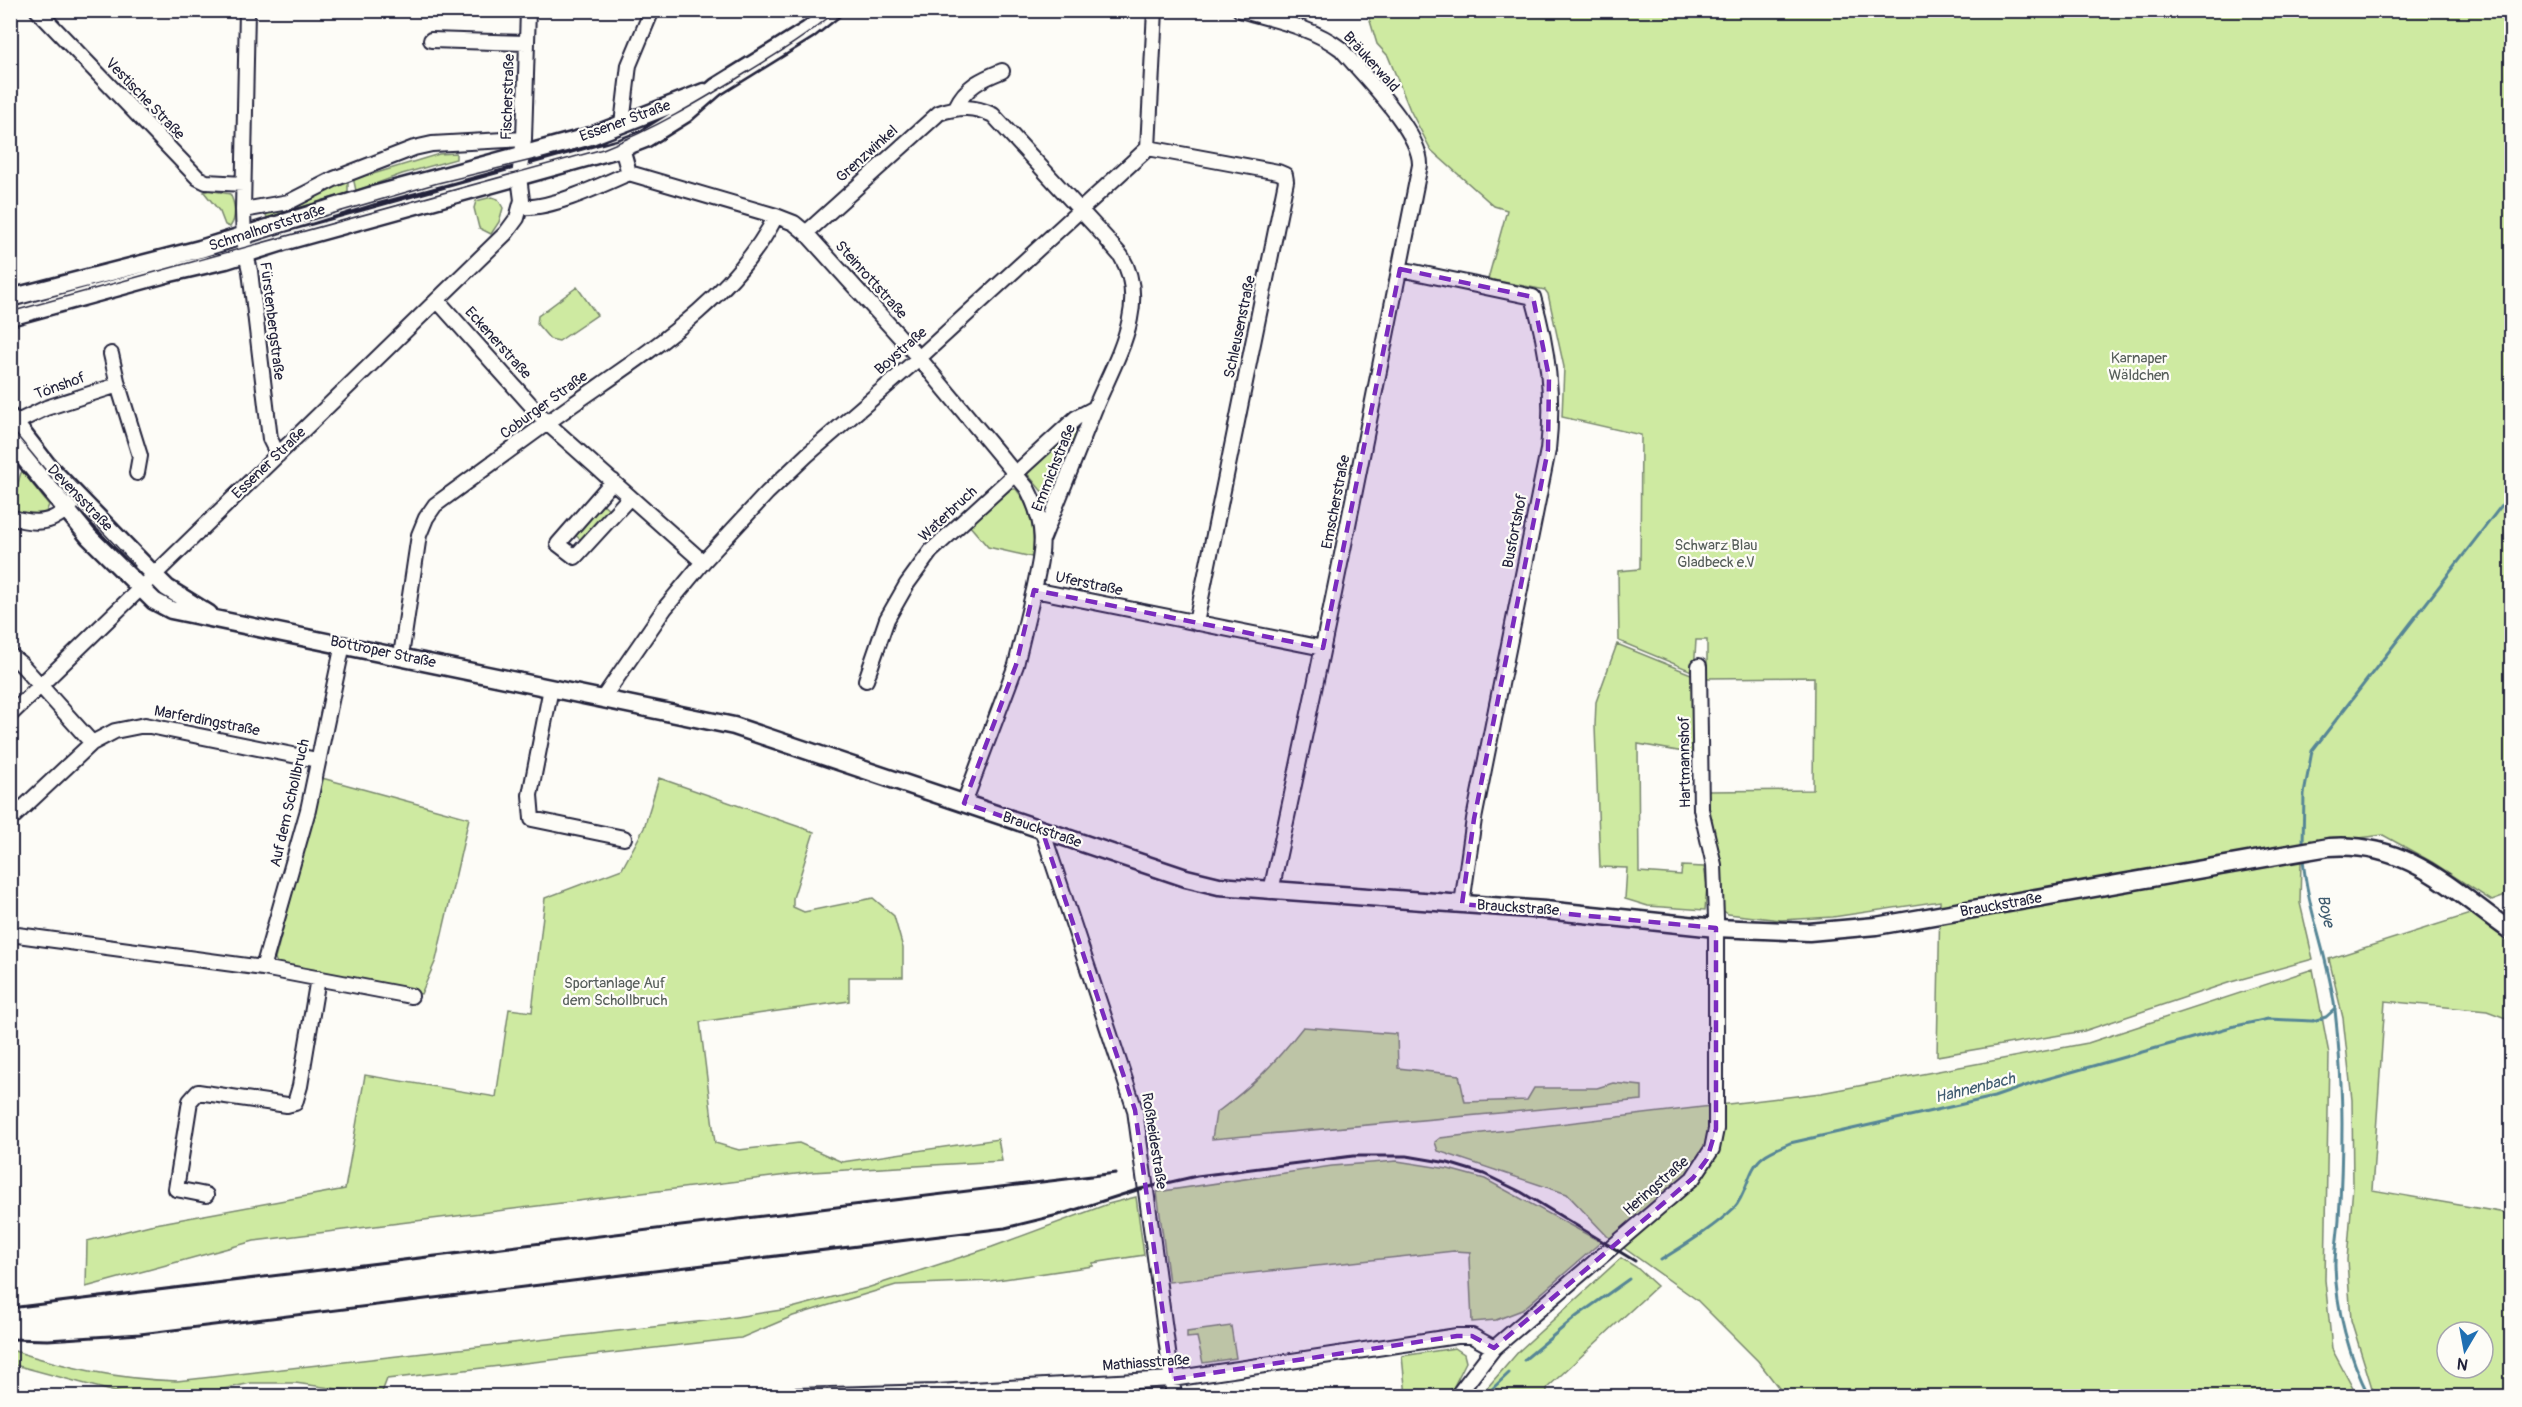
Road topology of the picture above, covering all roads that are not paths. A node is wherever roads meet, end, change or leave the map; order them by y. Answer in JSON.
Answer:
{"nodes":[{"id":1,"x":37,"y":10,"type":"edge"},
{"id":2,"x":247,"y":10,"type":"edge"},
{"id":3,"x":528,"y":10,"type":"edge"},
{"id":4,"x":652,"y":10,"type":"edge"},
{"id":5,"x":832,"y":10,"type":"edge"},
{"id":6,"x":1155,"y":10,"type":"edge"},
{"id":7,"x":1240,"y":10,"type":"edge"},
{"id":8,"x":431,"y":40,"type":"dead end"},
{"id":9,"x":527,"y":44,"type":"junction"},
{"id":10,"x":1002,"y":71,"type":"dead end"},
{"id":11,"x":716,"y":87,"type":"junction"},
{"id":12,"x":956,"y":107,"type":"junction"},
{"id":13,"x":1403,"y":123,"type":"joint"},
{"id":14,"x":622,"y":124,"type":"junction"},
{"id":15,"x":523,"y":146,"type":"junction"},
{"id":16,"x":622,"y":148,"type":"junction"},
{"id":17,"x":1148,"y":148,"type":"junction"},
{"id":18,"x":629,"y":173,"type":"junction"},
{"id":19,"x":519,"y":177,"type":"junction"},
{"id":20,"x":243,"y":184,"type":"junction"},
{"id":21,"x":520,"y":207,"type":"junction"},
{"id":22,"x":243,"y":210,"type":"junction"},
{"id":23,"x":1081,"y":212,"type":"junction"},
{"id":24,"x":776,"y":216,"type":"junction"},
{"id":25,"x":806,"y":233,"type":"junction"},
{"id":26,"x":244,"y":234,"type":"junction"},
{"id":27,"x":246,"y":254,"type":"junction"},
{"id":28,"x":1400,"y":268,"type":"junction"},
{"id":29,"x":10,"y":298,"type":"edge"},
{"id":30,"x":437,"y":300,"type":"junction"},
{"id":31,"x":10,"y":317,"type":"edge"},
{"id":32,"x":111,"y":354,"type":"dead end"},
{"id":33,"x":919,"y":358,"type":"junction"},
{"id":34,"x":118,"y":385,"type":"junction"},
{"id":35,"x":1095,"y":408,"type":"junction"},
{"id":36,"x":13,"y":420,"type":"edge"},
{"id":37,"x":548,"y":423,"type":"junction"},
{"id":38,"x":10,"y":441,"type":"edge"},
{"id":39,"x":278,"y":455,"type":"junction"},
{"id":40,"x":137,"y":473,"type":"dead end"},
{"id":41,"x":1014,"y":474,"type":"junction"},
{"id":42,"x":613,"y":481,"type":"junction"},
{"id":43,"x":630,"y":497,"type":"junction"},
{"id":44,"x":78,"y":498,"type":"junction"},
{"id":45,"x":67,"y":510,"type":"junction"},
{"id":46,"x":10,"y":517,"type":"edge"},
{"id":47,"x":1042,"y":540,"type":"junction"},
{"id":48,"x":703,"y":562,"type":"junction"},
{"id":49,"x":154,"y":575,"type":"junction"},
{"id":50,"x":140,"y":588,"type":"junction"},
{"id":51,"x":1034,"y":590,"type":"junction"},
{"id":52,"x":214,"y":618,"type":"junction"},
{"id":53,"x":1196,"y":623,"type":"junction"},
{"id":54,"x":343,"y":644,"type":"junction"},
{"id":55,"x":1323,"y":648,"type":"junction"},
{"id":56,"x":10,"y":655,"type":"edge"},
{"id":57,"x":401,"y":656,"type":"junction"},
{"id":58,"x":1700,"y":666,"type":"dead end"},
{"id":59,"x":866,"y":680,"type":"dead end"},
{"id":60,"x":39,"y":686,"type":"junction"},
{"id":61,"x":551,"y":688,"type":"junction"},
{"id":62,"x":603,"y":698,"type":"junction"},
{"id":63,"x":10,"y":715,"type":"edge"},
{"id":64,"x":726,"y":724,"type":"joint"},
{"id":65,"x":92,"y":743,"type":"junction"},
{"id":66,"x":317,"y":760,"type":"junction"},
{"id":67,"x":964,"y":803,"type":"junction"},
{"id":68,"x":10,"y":820,"type":"edge"},
{"id":69,"x":1042,"y":830,"type":"junction"},
{"id":70,"x":624,"y":838,"type":"dead end"},
{"id":71,"x":1271,"y":891,"type":"junction"},
{"id":72,"x":1462,"y":904,"type":"junction"},
{"id":73,"x":1716,"y":928,"type":"junction"},
{"id":74,"x":2511,"y":932,"type":"edge"},
{"id":75,"x":10,"y":934,"type":"edge"},
{"id":76,"x":263,"y":968,"type":"junction"},
{"id":77,"x":318,"y":978,"type":"junction"},
{"id":78,"x":411,"y":996,"type":"dead end"},
{"id":79,"x":206,"y":1195,"type":"dead end"},
{"id":80,"x":1494,"y":1348,"type":"junction"},
{"id":81,"x":1172,"y":1379,"type":"junction"},
{"id":82,"x":896,"y":1395,"type":"edge"},
{"id":83,"x":794,"y":1396,"type":"edge"},
{"id":84,"x":1174,"y":1396,"type":"edge"},
{"id":85,"x":1457,"y":1396,"type":"edge"}],
"edges":[{"from":1,"to":20,"type":"street","name":"Vestische Straße"},
{"from":2,"to":20,"type":"street","name":"Fürstenbergstraße"},
{"from":3,"to":9,"type":"street","name":"Fischerstraße"},
{"from":4,"to":14,"type":"street"},
{"from":5,"to":11,"type":"main road","name":"Essener Straße"},
{"from":6,"to":17,"type":"street"},
{"from":7,"to":13,"type":"street","name":"Bräukerwald"},
{"from":8,"to":9,"type":"street","name":"Fischerstraße"},
{"from":9,"to":15,"type":"street","name":"Fischerstraße"},
{"from":10,"to":12,"type":"street","name":"Grenzwinkel"},
{"from":11,"to":14,"type":"main road","name":"Essener Straße"},
{"from":11,"to":16,"type":"main road","name":"Essener Straße"},
{"from":12,"to":23,"type":"street"},
{"from":12,"to":25,"type":"street","name":"Grenzwinkel"},
{"from":13,"to":28,"type":"street","name":"Emscherstraße"},
{"from":14,"to":15,"type":"main road","name":"Essener Straße"},
{"from":15,"to":19,"type":"street"},
{"from":15,"to":22,"type":"street","name":"Schmalhorststraße"},
{"from":15,"to":26,"type":"main road","name":"Schmalhorststraße"},
{"from":16,"to":18,"type":"street"},
{"from":16,"to":19,"type":"main road","name":"Essener Straße"},
{"from":17,"to":23,"type":"street","name":"Boystraße"},
{"from":17,"to":53,"type":"street","name":"Schleusenstraße"},
{"from":18,"to":21,"type":"street"},
{"from":18,"to":24,"type":"street","name":"Steinrottstraße"},
{"from":19,"to":21,"type":"street"},
{"from":19,"to":27,"type":"main road","name":"Schmalhorststraße"},
{"from":20,"to":22,"type":"street","name":"Fürstenbergstraße"},
{"from":21,"to":30,"type":"street","name":"Essener Straße"},
{"from":22,"to":26,"type":"street","name":"Fürstenbergstraße"},
{"from":23,"to":33,"type":"street","name":"Boystraße"},
{"from":23,"to":35,"type":"street","name":"Emmichstraße"},
{"from":24,"to":25,"type":"street","name":"Steinrottstraße"},
{"from":24,"to":37,"type":"street","name":"Coburger Straße"},
{"from":25,"to":33,"type":"street","name":"Steinrottstraße"},
{"from":26,"to":27,"type":"street","name":"Fürstenbergstraße"},
{"from":26,"to":29,"type":"main road","name":"Schmalhorststraße"},
{"from":27,"to":31,"type":"main road","name":"Schmalhorststraße"},
{"from":27,"to":39,"type":"street","name":"Fürstenbergstraße"},
{"from":28,"to":55,"type":"street","name":"Emscherstraße"},
{"from":28,"to":72,"type":"street","name":"Busfortshof"},
{"from":30,"to":37,"type":"street","name":"Eckenerstraße"},
{"from":30,"to":39,"type":"street","name":"Essener Straße"},
{"from":32,"to":34,"type":"street"},
{"from":33,"to":41,"type":"street","name":"Steinrottstraße"},
{"from":33,"to":48,"type":"street","name":"Boystraße"},
{"from":34,"to":36,"type":"street","name":"Tönshof"},
{"from":34,"to":40,"type":"street"},
{"from":35,"to":41,"type":"street","name":"Emmichstraße"},
{"from":35,"to":47,"type":"street","name":"Emmichstraße"},
{"from":36,"to":44,"type":"main road","name":"Devensstraße"},
{"from":37,"to":42,"type":"street","name":"Eckenerstraße"},
{"from":37,"to":57,"type":"street","name":"Coburger Straße"},
{"from":38,"to":45,"type":"main road","name":"Devensstraße"},
{"from":39,"to":49,"type":"street","name":"Essener Straße"},
{"from":41,"to":47,"type":"street","name":"Steinrottstraße"},
{"from":41,"to":59,"type":"street","name":"Waterbruch"},
{"from":42,"to":43,"type":"street","name":"Eckenerstraße"},
{"from":42,"to":43,"type":"street"},
{"from":43,"to":48,"type":"street","name":"Eckenerstraße"},
{"from":44,"to":45,"type":"street"},
{"from":44,"to":49,"type":"main road","name":"Devensstraße"},
{"from":45,"to":46,"type":"street"},
{"from":45,"to":50,"type":"main road","name":"Devensstraße"},
{"from":47,"to":51,"type":"street","name":"Steinrottstraße"},
{"from":48,"to":62,"type":"street","name":"Boystraße"},
{"from":49,"to":50,"type":"street","name":"Essener Straße"},
{"from":49,"to":52,"type":"main road","name":"Bottroper Straße"},
{"from":50,"to":52,"type":"main road","name":"Bottroper Straße"},
{"from":50,"to":60,"type":"street","name":"Essener Straße"},
{"from":51,"to":53,"type":"street","name":"Uferstraße"},
{"from":51,"to":67,"type":"street","name":"Uferstraße"},
{"from":52,"to":54,"type":"main road","name":"Bottroper Straße"},
{"from":53,"to":55,"type":"street","name":"Uferstraße"},
{"from":54,"to":57,"type":"main road","name":"Bottroper Straße"},
{"from":54,"to":66,"type":"street","name":"Auf dem Schollbruch"},
{"from":55,"to":71,"type":"street","name":"Emscherstraße"},
{"from":56,"to":60,"type":"street"},
{"from":57,"to":61,"type":"main road","name":"Bottroper Straße"},
{"from":58,"to":73,"type":"street","name":"Hartmannshof"},
{"from":60,"to":63,"type":"street","name":"Essener Straße"},
{"from":60,"to":65,"type":"street"},
{"from":61,"to":62,"type":"main road","name":"Bottroper Straße"},
{"from":61,"to":70,"type":"street"},
{"from":62,"to":64,"type":"main road","name":"Bottroper Straße"},
{"from":64,"to":67,"type":"main road","name":"Brauckstraße"},
{"from":65,"to":66,"type":"street","name":"Marferdingstraße"},
{"from":65,"to":68,"type":"street","name":"Marferdingstraße"},
{"from":66,"to":76,"type":"street","name":"Auf dem Schollbruch"},
{"from":67,"to":69,"type":"main road","name":"Brauckstraße"},
{"from":69,"to":71,"type":"main road","name":"Brauckstraße"},
{"from":69,"to":81,"type":"street","name":"Roßheidestraße"},
{"from":71,"to":72,"type":"main road","name":"Brauckstraße"},
{"from":72,"to":73,"type":"main road","name":"Brauckstraße"},
{"from":73,"to":74,"type":"main road","name":"Brauckstraße"},
{"from":73,"to":80,"type":"street","name":"Heringstraße"},
{"from":75,"to":76,"type":"street"},
{"from":76,"to":77,"type":"street"},
{"from":77,"to":78,"type":"street"},
{"from":77,"to":79,"type":"street"},
{"from":80,"to":81,"type":"street","name":"Mathiasstraße"},
{"from":80,"to":85,"type":"street","name":"Heringstraße"},
{"from":81,"to":82,"type":"street","name":"Mathiasstraße"},
{"from":81,"to":84,"type":"street","name":"Roßheidestraße"},
{"from":82,"to":83,"type":"street","name":"Mathiasstraße"}]}
